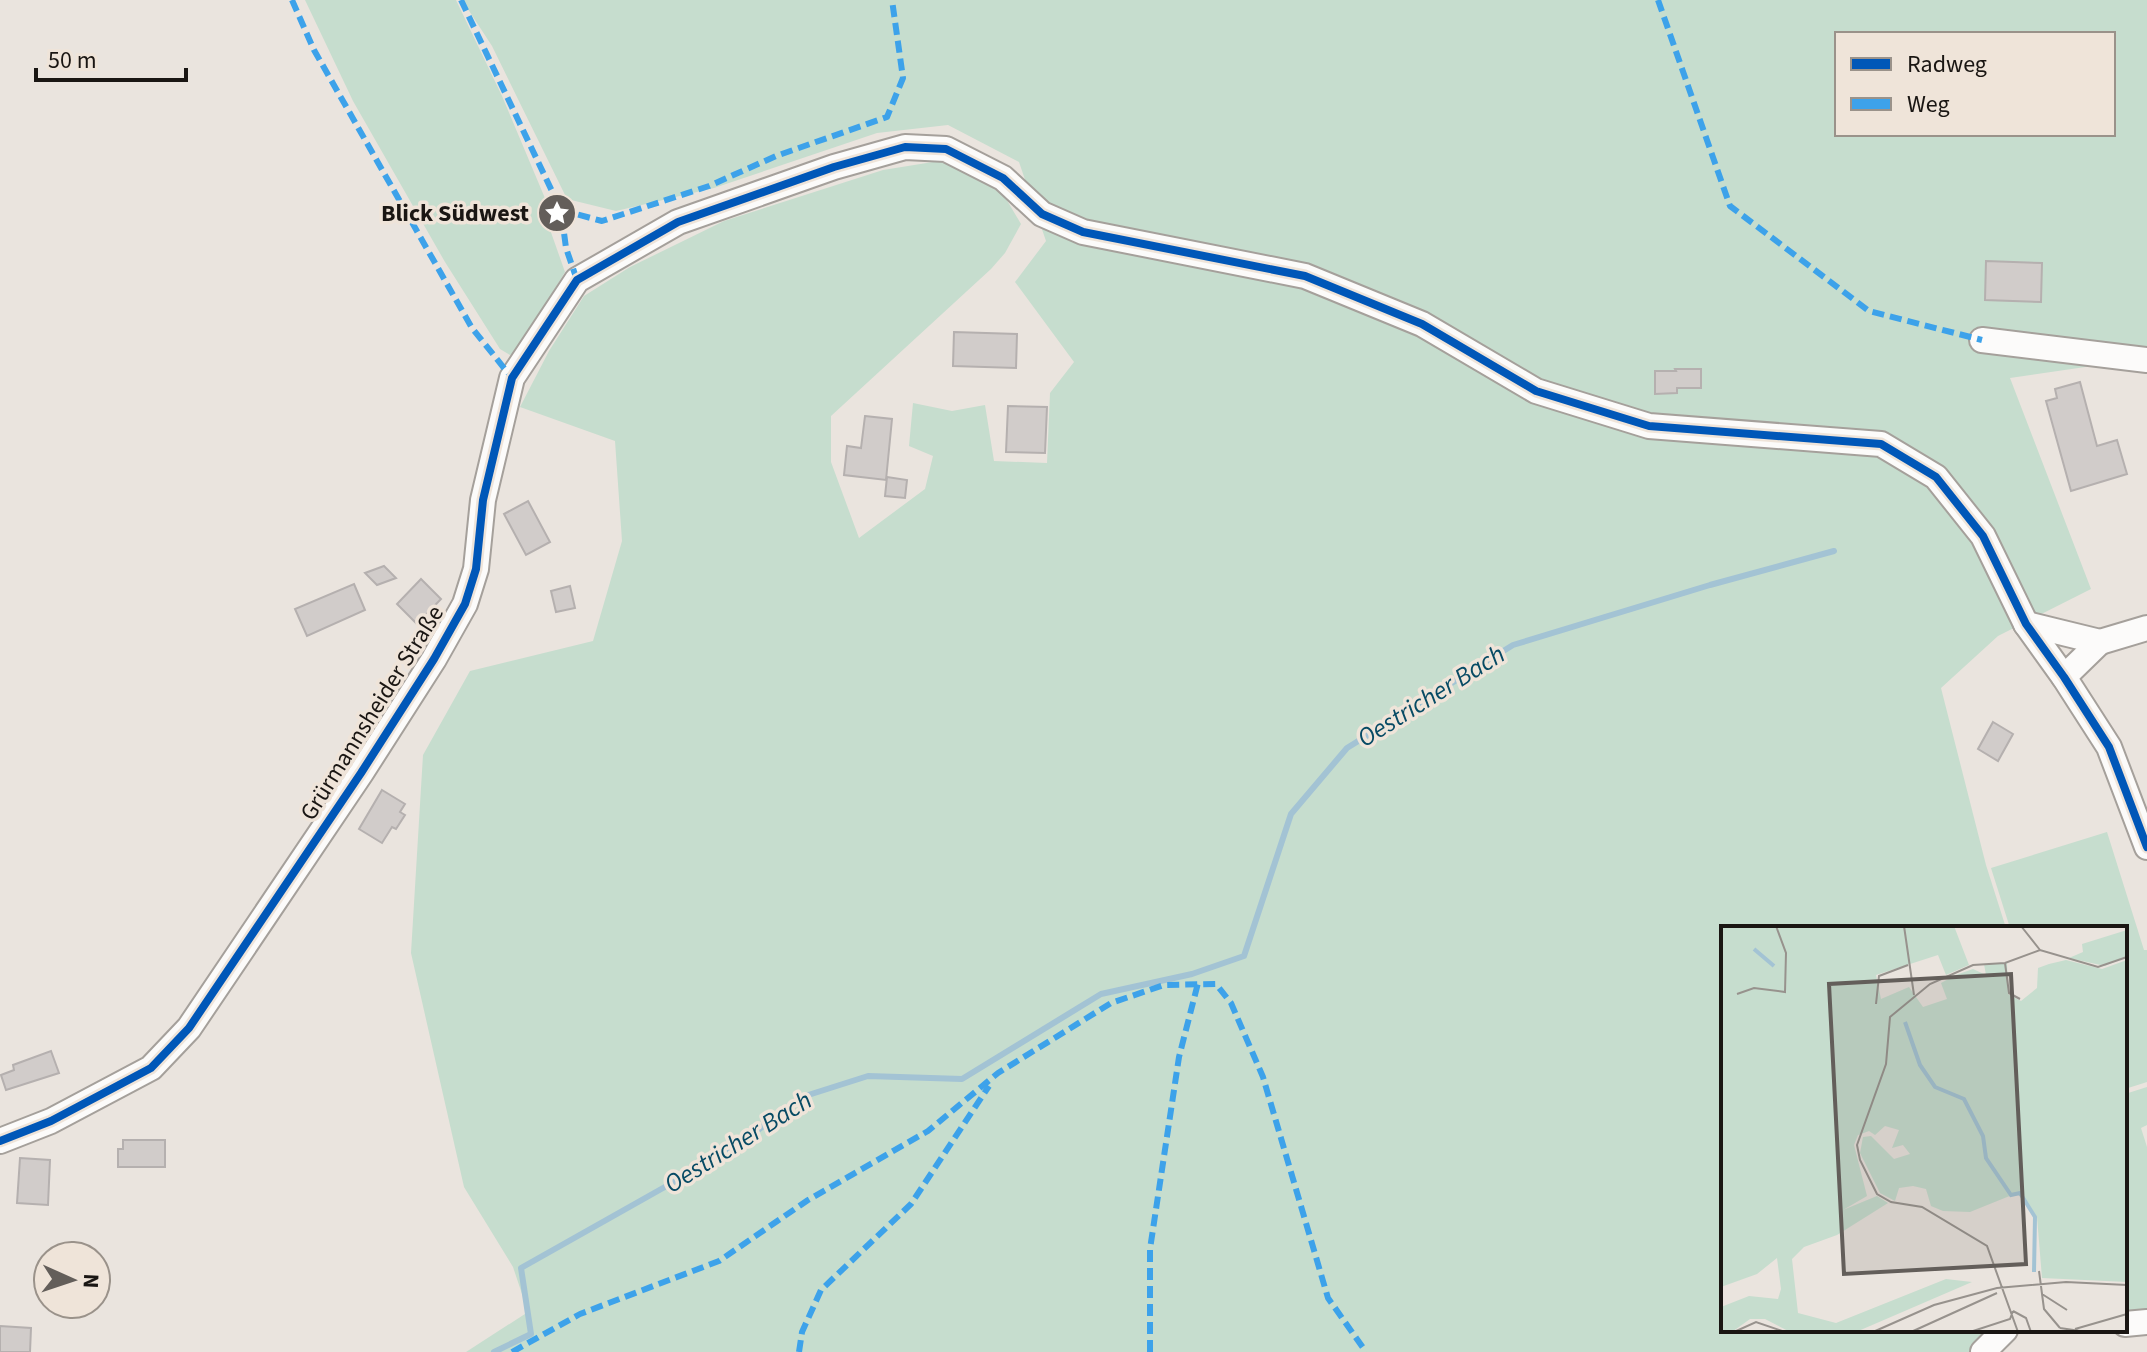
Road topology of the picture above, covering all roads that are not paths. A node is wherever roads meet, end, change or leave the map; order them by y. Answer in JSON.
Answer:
{"nodes":[{"id":1,"x":1982,"y":340,"type":"dead end"},
{"id":2,"x":2147,"y":360,"type":"edge"},
{"id":3,"x":2026,"y":624,"type":"junction"},
{"id":4,"x":2147,"y":628,"type":"edge"},
{"id":5,"x":2100,"y":642,"type":"junction"},
{"id":6,"x":2064,"y":677,"type":"junction"},
{"id":7,"x":2147,"y":847,"type":"edge"},
{"id":8,"x":0,"y":1141,"type":"edge"},
{"id":9,"x":2147,"y":1322,"type":"edge"},
{"id":10,"x":2127,"y":1324,"type":"edge"},
{"id":11,"x":2003,"y":1332,"type":"edge"},
{"id":12,"x":1983,"y":1352,"type":"edge"}],
"edges":[{"from":1,"to":2,"type":"street"},
{"from":3,"to":5,"type":"street"},
{"from":3,"to":6,"type":"street","name":"Grürmannsheider Straße"},
{"from":3,"to":8,"type":"street","name":"Grürmannsheider Straße"},
{"from":4,"to":5,"type":"street"},
{"from":5,"to":6,"type":"street"},
{"from":6,"to":7,"type":"street","name":"Grürmannsheider Straße"},
{"from":9,"to":10,"type":"street"},
{"from":11,"to":12,"type":"street"}]}
